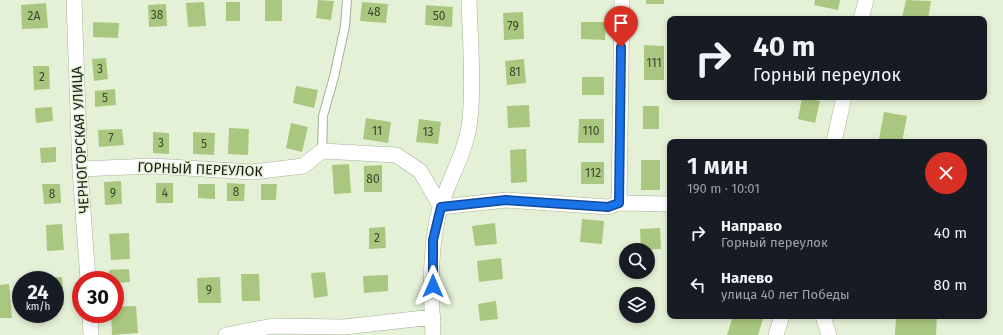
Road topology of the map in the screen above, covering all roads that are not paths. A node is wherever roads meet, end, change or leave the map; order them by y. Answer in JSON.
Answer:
{"nodes":[{"id":1,"x":74,"y":0,"type":"edge"},
{"id":2,"x":347,"y":0,"type":"edge"},
{"id":3,"x":470,"y":0,"type":"edge"},
{"id":4,"x":622,"y":0,"type":"edge"},
{"id":5,"x":866,"y":0,"type":"edge"},
{"id":6,"x":863,"y":16,"type":"edge"},
{"id":7,"x":843,"y":100,"type":"edge"},
{"id":8,"x":835,"y":139,"type":"edge"},
{"id":9,"x":322,"y":151,"type":"junction"},
{"id":10,"x":80,"y":169,"type":"junction"},
{"id":11,"x":619,"y":203,"type":"junction"},
{"id":12,"x":667,"y":204,"type":"edge"},
{"id":13,"x":441,"y":207,"type":"junction"},
{"id":14,"x":87,"y":271,"type":"edge"},
{"id":15,"x":433,"y":317,"type":"junction"},
{"id":16,"x":781,"y":319,"type":"edge"},
{"id":17,"x":824,"y":319,"type":"edge"},
{"id":18,"x":90,"y":323,"type":"edge"},
{"id":19,"x":91,"y":335,"type":"edge"},
{"id":20,"x":226,"y":335,"type":"edge"},
{"id":21,"x":434,"y":335,"type":"edge"},
{"id":22,"x":776,"y":335,"type":"edge"},
{"id":23,"x":829,"y":335,"type":"edge"}],
"edges":[{"from":1,"to":10,"type":"street","name":"ЧЕРНОГОРСКАЯ УЛИЦА"},
{"from":2,"to":9,"type":"lane"},
{"from":3,"to":13,"type":"street"},
{"from":4,"to":11,"type":"street"},
{"from":5,"to":6,"type":"street"},
{"from":7,"to":8,"type":"street"},
{"from":9,"to":10,"type":"street","name":"ГОРНЫЙ ПЕРЕУЛОК"},
{"from":9,"to":13,"type":"street"},
{"from":10,"to":14,"type":"street","name":"ЧЕРНОГОРСКАЯ УЛИЦА"},
{"from":11,"to":12,"type":"street"},
{"from":11,"to":13,"type":"street"},
{"from":13,"to":15,"type":"street"},
{"from":15,"to":20,"type":"street"},
{"from":15,"to":21,"type":"street"},
{"from":16,"to":22,"type":"street"},
{"from":17,"to":23,"type":"street"},
{"from":18,"to":19,"type":"street"}]}
